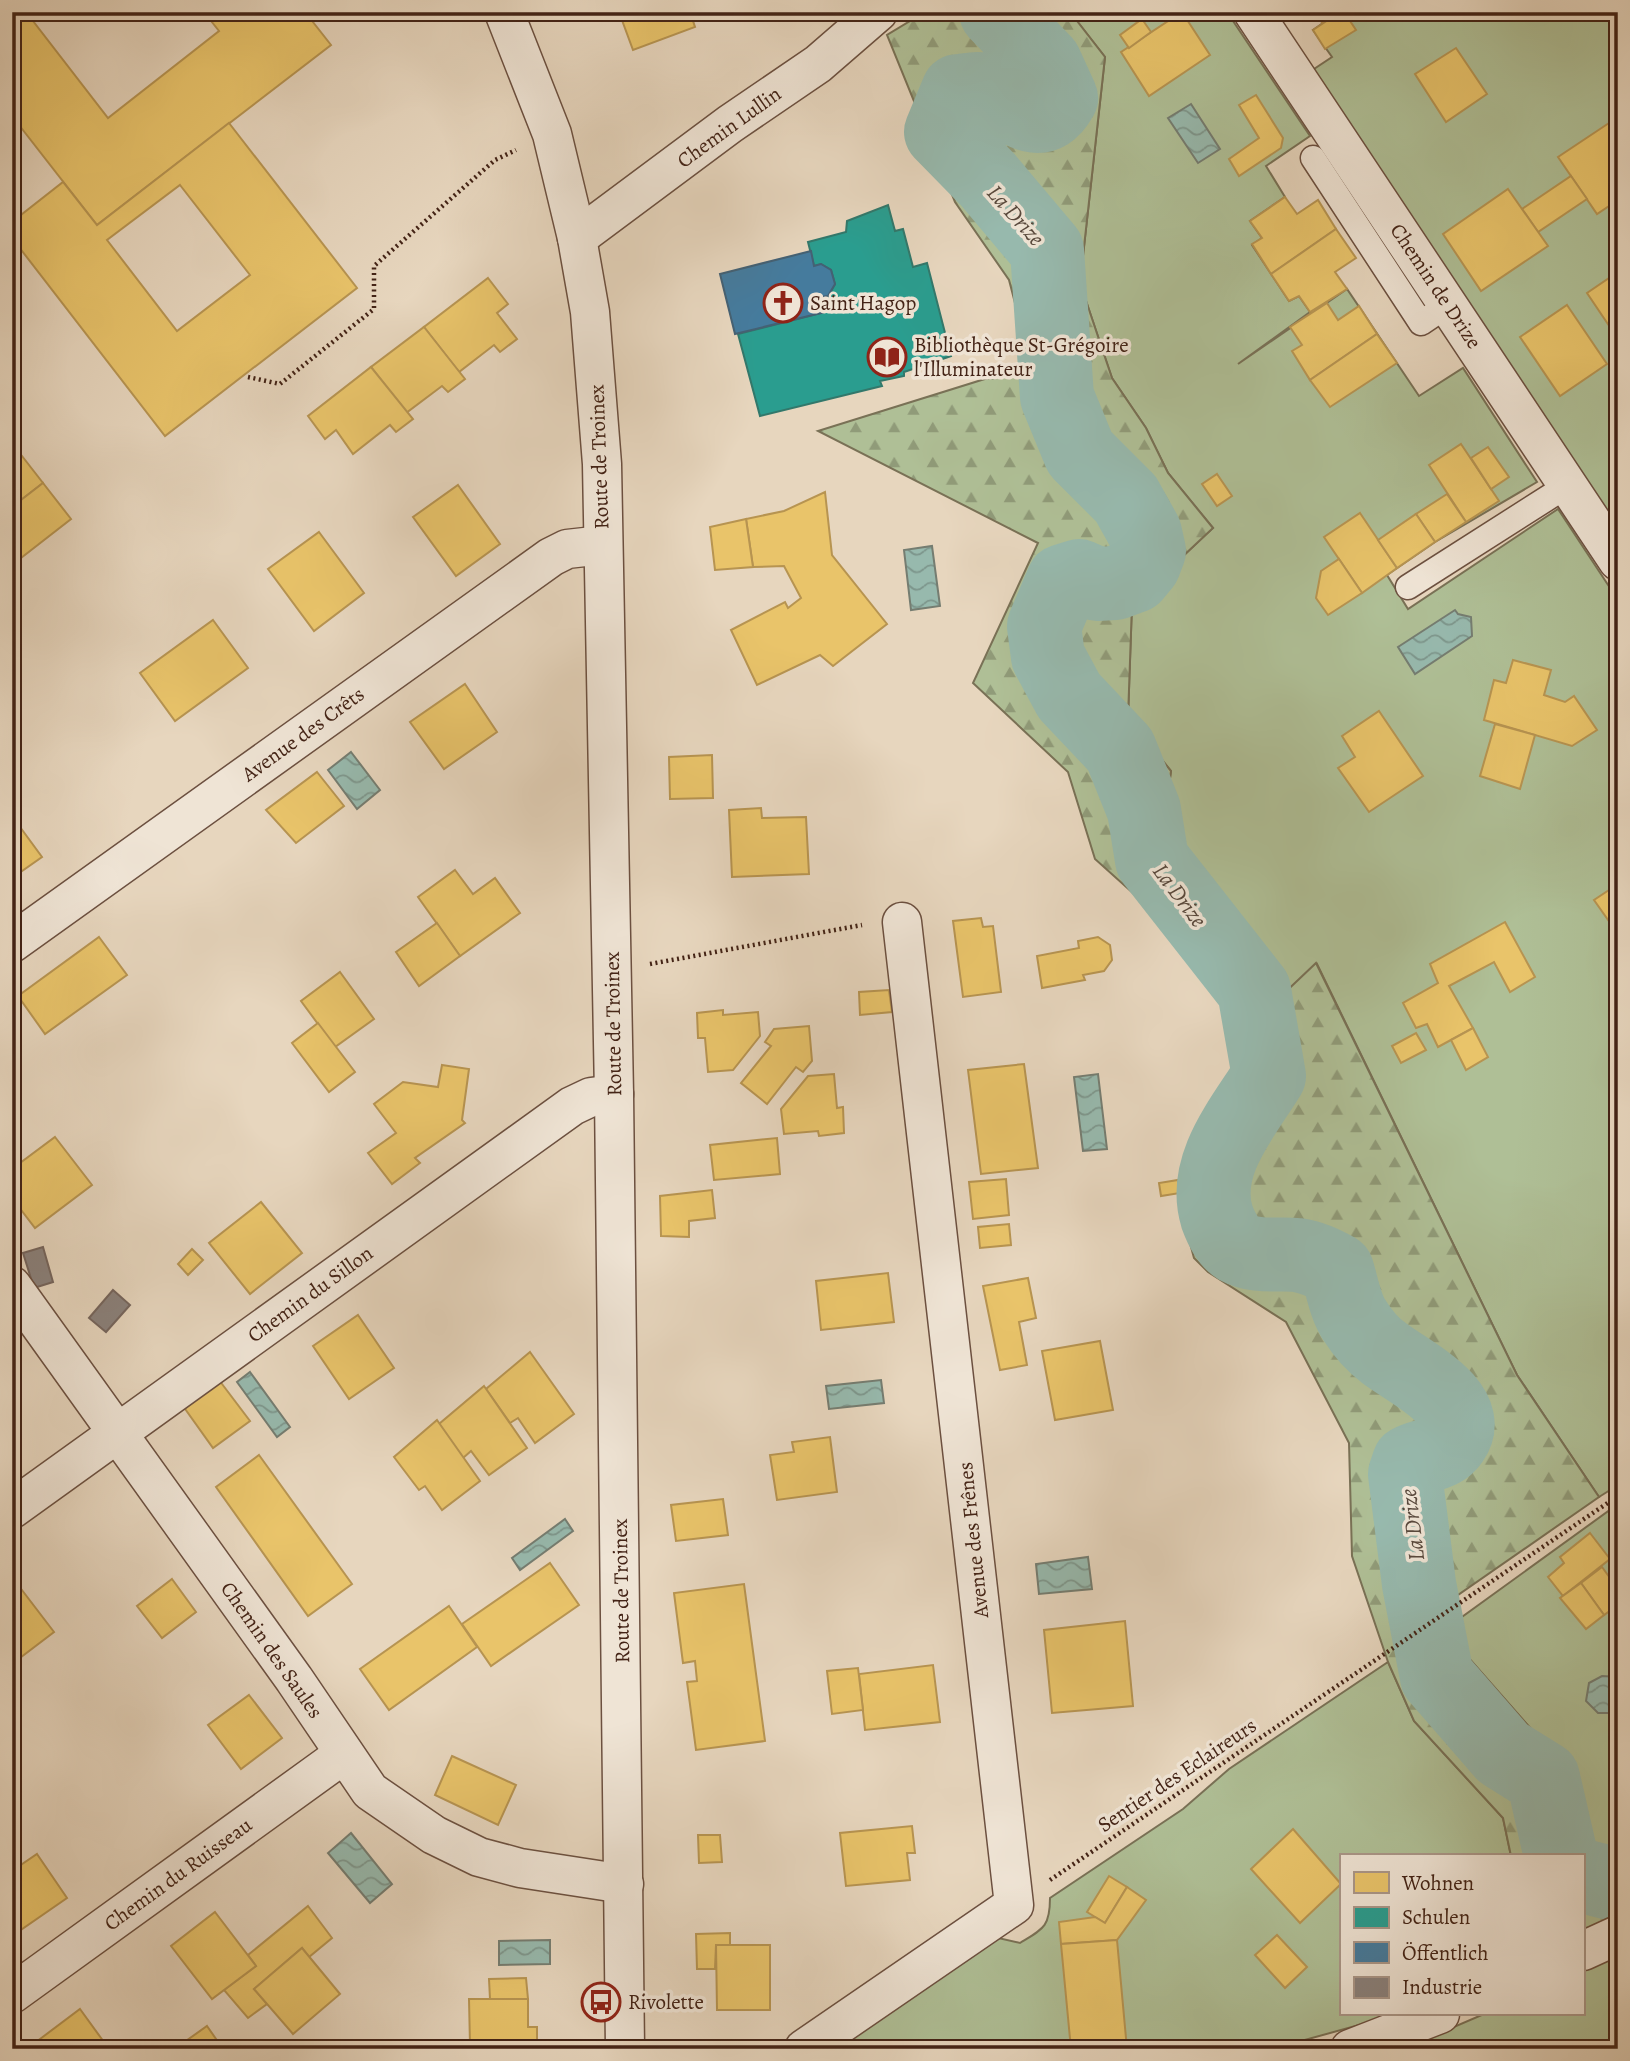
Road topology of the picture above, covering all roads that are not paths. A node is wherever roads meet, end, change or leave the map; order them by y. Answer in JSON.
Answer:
{"nodes":[{"id":1,"x":504,"y":12,"type":"edge"},
{"id":2,"x":878,"y":12,"type":"edge"},
{"id":3,"x":1253,"y":12,"type":"edge"},
{"id":4,"x":1313,"y":159,"type":"dead end"},
{"id":5,"x":577,"y":238,"type":"junction"},
{"id":6,"x":1434,"y":322,"type":"junction"},
{"id":7,"x":1568,"y":485,"type":"junction"},
{"id":8,"x":603,"y":545,"type":"junction"},
{"id":9,"x":1618,"y":561,"type":"edge"},
{"id":10,"x":1408,"y":587,"type":"dead end"},
{"id":11,"x":902,"y":922,"type":"road end"},
{"id":12,"x":12,"y":943,"type":"edge"},
{"id":13,"x":614,"y":1094,"type":"junction"},
{"id":14,"x":12,"y":1286,"type":"edge"},
{"id":15,"x":118,"y":1431,"type":"junction"},
{"id":16,"x":12,"y":1509,"type":"edge"},
{"id":17,"x":344,"y":1754,"type":"junction"},
{"id":18,"x":624,"y":1884,"type":"junction"},
{"id":19,"x":1618,"y":1935,"type":"edge"},
{"id":20,"x":1584,"y":1951,"type":"edge"},
{"id":21,"x":12,"y":1994,"type":"edge"},
{"id":22,"x":1435,"y":2016,"type":"edge"},
{"id":23,"x":625,"y":2049,"type":"edge"},
{"id":24,"x":804,"y":2049,"type":"edge"},
{"id":25,"x":1350,"y":2049,"type":"edge"}],
"edges":[{"from":1,"to":5,"type":"street","name":"Route de Troinex"},
{"from":2,"to":5,"type":"street","name":"Chemin Lullin"},
{"from":3,"to":6,"type":"street","name":"Chemin de Drize"},
{"from":4,"to":6,"type":"lane"},
{"from":5,"to":8,"type":"street","name":"Route de Troinex"},
{"from":6,"to":7,"type":"street","name":"Chemin de Drize"},
{"from":7,"to":9,"type":"street","name":"Chemin de Drize"},
{"from":7,"to":10,"type":"lane"},
{"from":8,"to":12,"type":"street","name":"Avenue des Crêts"},
{"from":8,"to":13,"type":"street","name":"Route de Troinex"},
{"from":11,"to":24,"type":"street","name":"Avenue des Frênes"},
{"from":13,"to":15,"type":"street","name":"Chemin du Sillon"},
{"from":13,"to":18,"type":"street","name":"Route de Troinex"},
{"from":14,"to":15,"type":"street","name":"Chemin des Saules"},
{"from":15,"to":16,"type":"street","name":"Chemin du Sillon"},
{"from":15,"to":17,"type":"street","name":"Chemin des Saules"},
{"from":17,"to":18,"type":"street","name":"Chemin des Saules"},
{"from":17,"to":21,"type":"street","name":"Chemin du Ruisseau"},
{"from":18,"to":23,"type":"street","name":"Route de Troinex"},
{"from":19,"to":20,"type":"street"},
{"from":22,"to":25,"type":"street"}]}
